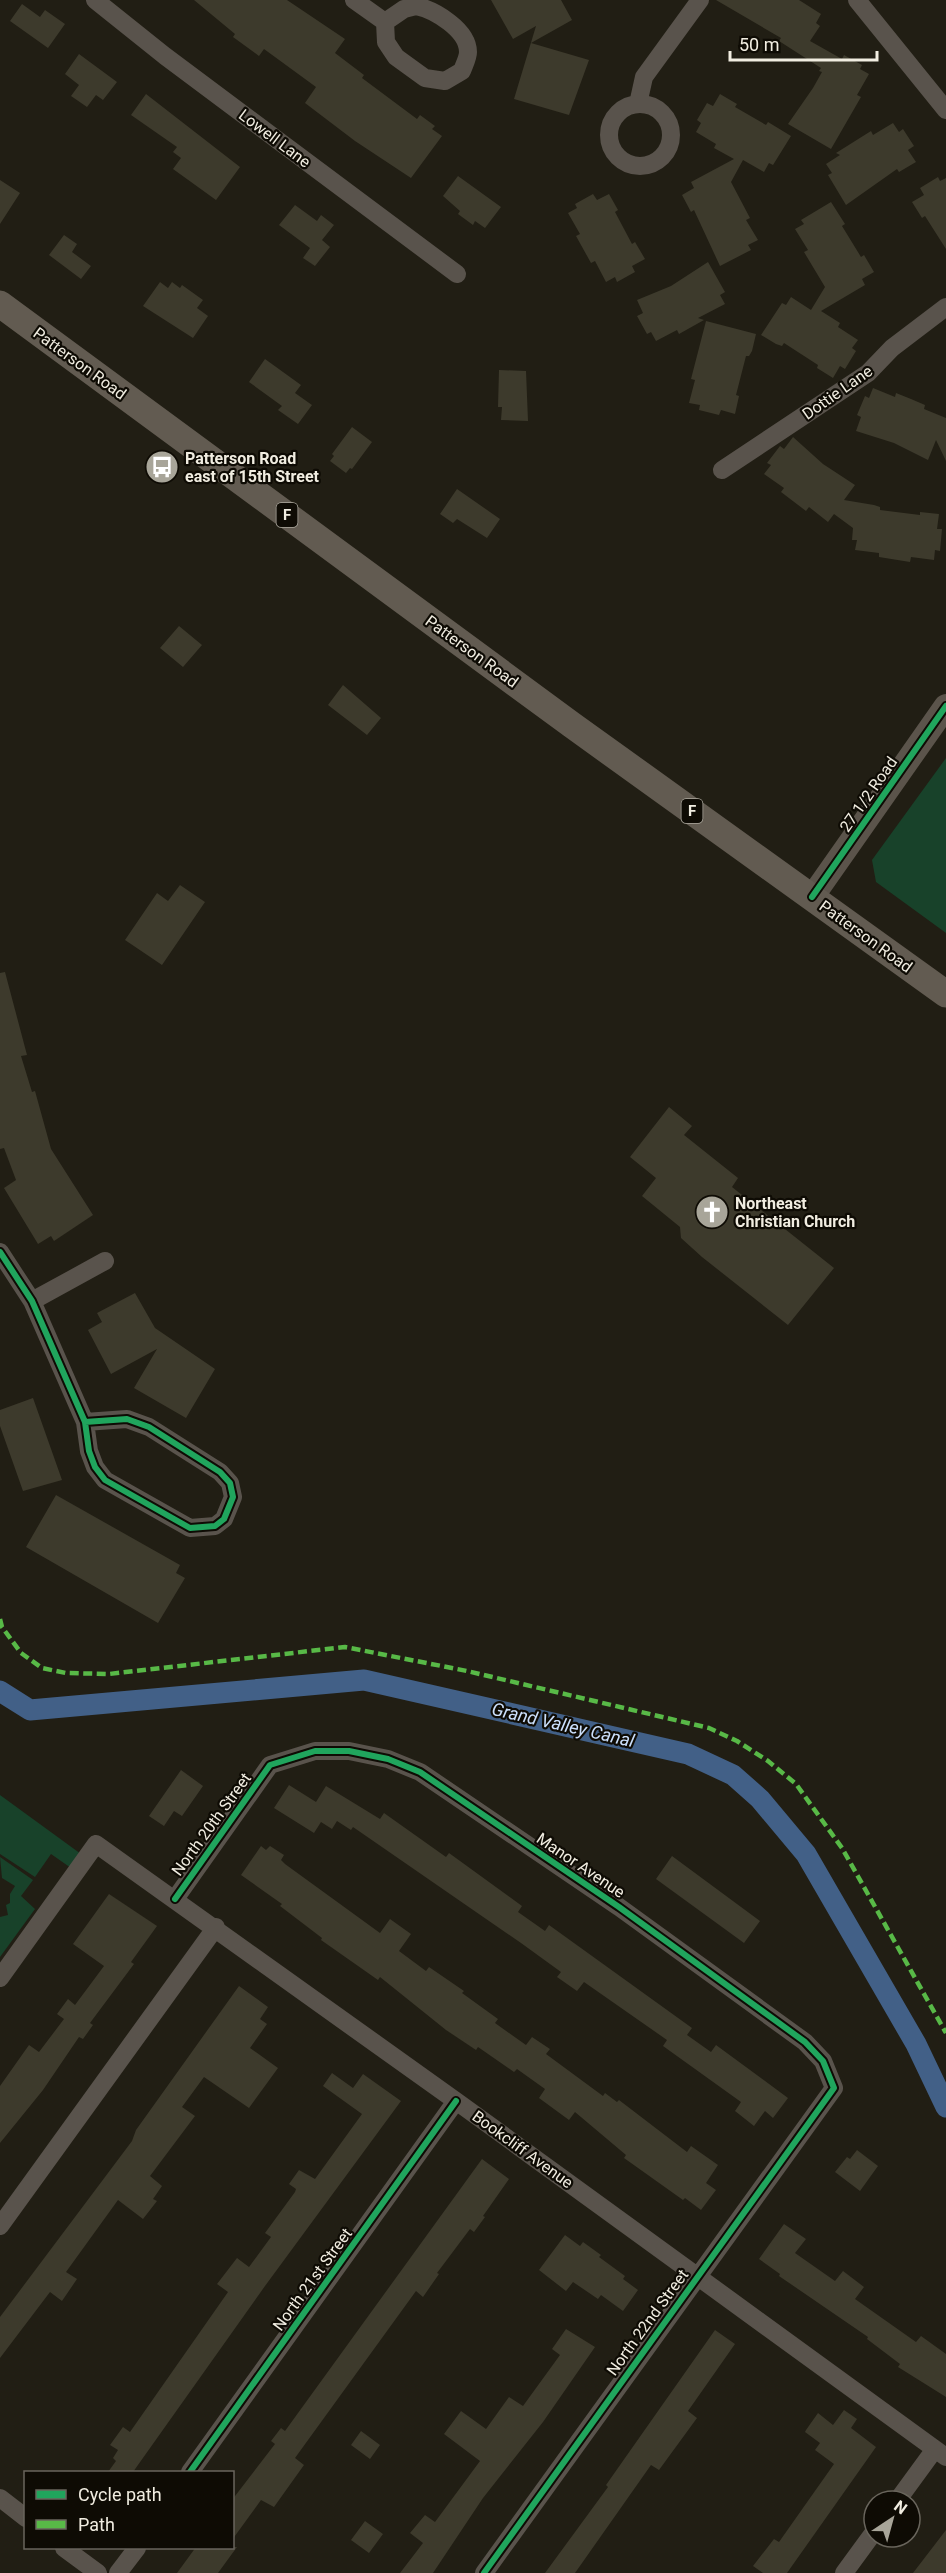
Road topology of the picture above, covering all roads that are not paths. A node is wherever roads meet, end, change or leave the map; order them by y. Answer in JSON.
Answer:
{"nodes":[{"id":1,"x":94,"y":0,"type":"edge"},
{"id":2,"x":354,"y":0,"type":"edge"},
{"id":3,"x":700,"y":0,"type":"edge"},
{"id":4,"x":857,"y":0,"type":"edge"},
{"id":5,"x":385,"y":22,"type":"junction"},
{"id":6,"x":638,"y":104,"type":"dead end"},
{"id":7,"x":946,"y":110,"type":"edge"},
{"id":8,"x":457,"y":274,"type":"dead end"},
{"id":9,"x":0,"y":304,"type":"edge"},
{"id":10,"x":946,"y":307,"type":"edge"},
{"id":11,"x":722,"y":470,"type":"dead end"},
{"id":12,"x":946,"y":706,"type":"edge"},
{"id":13,"x":812,"y":897,"type":"junction"},
{"id":14,"x":946,"y":994,"type":"edge"},
{"id":15,"x":0,"y":1252,"type":"edge"},
{"id":16,"x":105,"y":1261,"type":"dead end"},
{"id":17,"x":32,"y":1300,"type":"junction"},
{"id":18,"x":85,"y":1422,"type":"junction"},
{"id":19,"x":270,"y":1766,"type":"joint"},
{"id":20,"x":175,"y":1899,"type":"junction"},
{"id":21,"x":216,"y":1927,"type":"junction"},
{"id":22,"x":0,"y":1978,"type":"edge"},
{"id":23,"x":834,"y":2088,"type":"joint"},
{"id":24,"x":456,"y":2101,"type":"junction"},
{"id":25,"x":0,"y":2226,"type":"edge"},
{"id":26,"x":698,"y":2275,"type":"junction"},
{"id":27,"x":940,"y":2453,"type":"edge"},
{"id":28,"x":191,"y":2471,"type":"edge"},
{"id":29,"x":908,"y":2489,"type":"edge"},
{"id":30,"x":0,"y":2498,"type":"edge"},
{"id":31,"x":24,"y":2516,"type":"edge"},
{"id":32,"x":862,"y":2548,"type":"edge"},
{"id":33,"x":67,"y":2549,"type":"edge"},
{"id":34,"x":136,"y":2549,"type":"edge"},
{"id":35,"x":98,"y":2573,"type":"edge"},
{"id":36,"x":118,"y":2573,"type":"edge"},
{"id":37,"x":484,"y":2573,"type":"edge"},
{"id":38,"x":844,"y":2573,"type":"edge"}],
"edges":[{"from":1,"to":8,"type":"street","name":"Lowell Lane"},
{"from":2,"to":5,"type":"street"},
{"from":3,"to":6,"type":"street"},
{"from":4,"to":7,"type":"street"},
{"from":5,"to":5,"type":"street"},
{"from":9,"to":13,"type":"main road","name":"Patterson Road","number":"F"},
{"from":10,"to":11,"type":"street","name":"Dottie Lane"},
{"from":12,"to":13,"type":"main road","name":"27 1/2 Road"},
{"from":13,"to":14,"type":"main road","name":"Patterson Road","number":"F"},
{"from":15,"to":17,"type":"street"},
{"from":16,"to":17,"type":"street"},
{"from":17,"to":18,"type":"street"},
{"from":18,"to":18,"type":"street"},
{"from":19,"to":20,"type":"street","name":"North 20th Street"},
{"from":19,"to":23,"type":"street","name":"Manor Avenue"},
{"from":20,"to":21,"type":"street","name":"Bookcliff Avenue"},
{"from":20,"to":22,"type":"street","name":"Bookcliff Avenue"},
{"from":21,"to":24,"type":"street","name":"Bookcliff Avenue"},
{"from":21,"to":25,"type":"street"},
{"from":23,"to":26,"type":"street","name":"North 22nd Street"},
{"from":24,"to":26,"type":"street","name":"Bookcliff Avenue"},
{"from":24,"to":28,"type":"street","name":"North 21st Street"},
{"from":26,"to":27,"type":"street","name":"Bookcliff Avenue"},
{"from":26,"to":37,"type":"street","name":"North 22nd Street"},
{"from":27,"to":29,"type":"street"},
{"from":30,"to":31,"type":"street"},
{"from":32,"to":38,"type":"street"},
{"from":33,"to":35,"type":"street"},
{"from":34,"to":36,"type":"street"}]}
